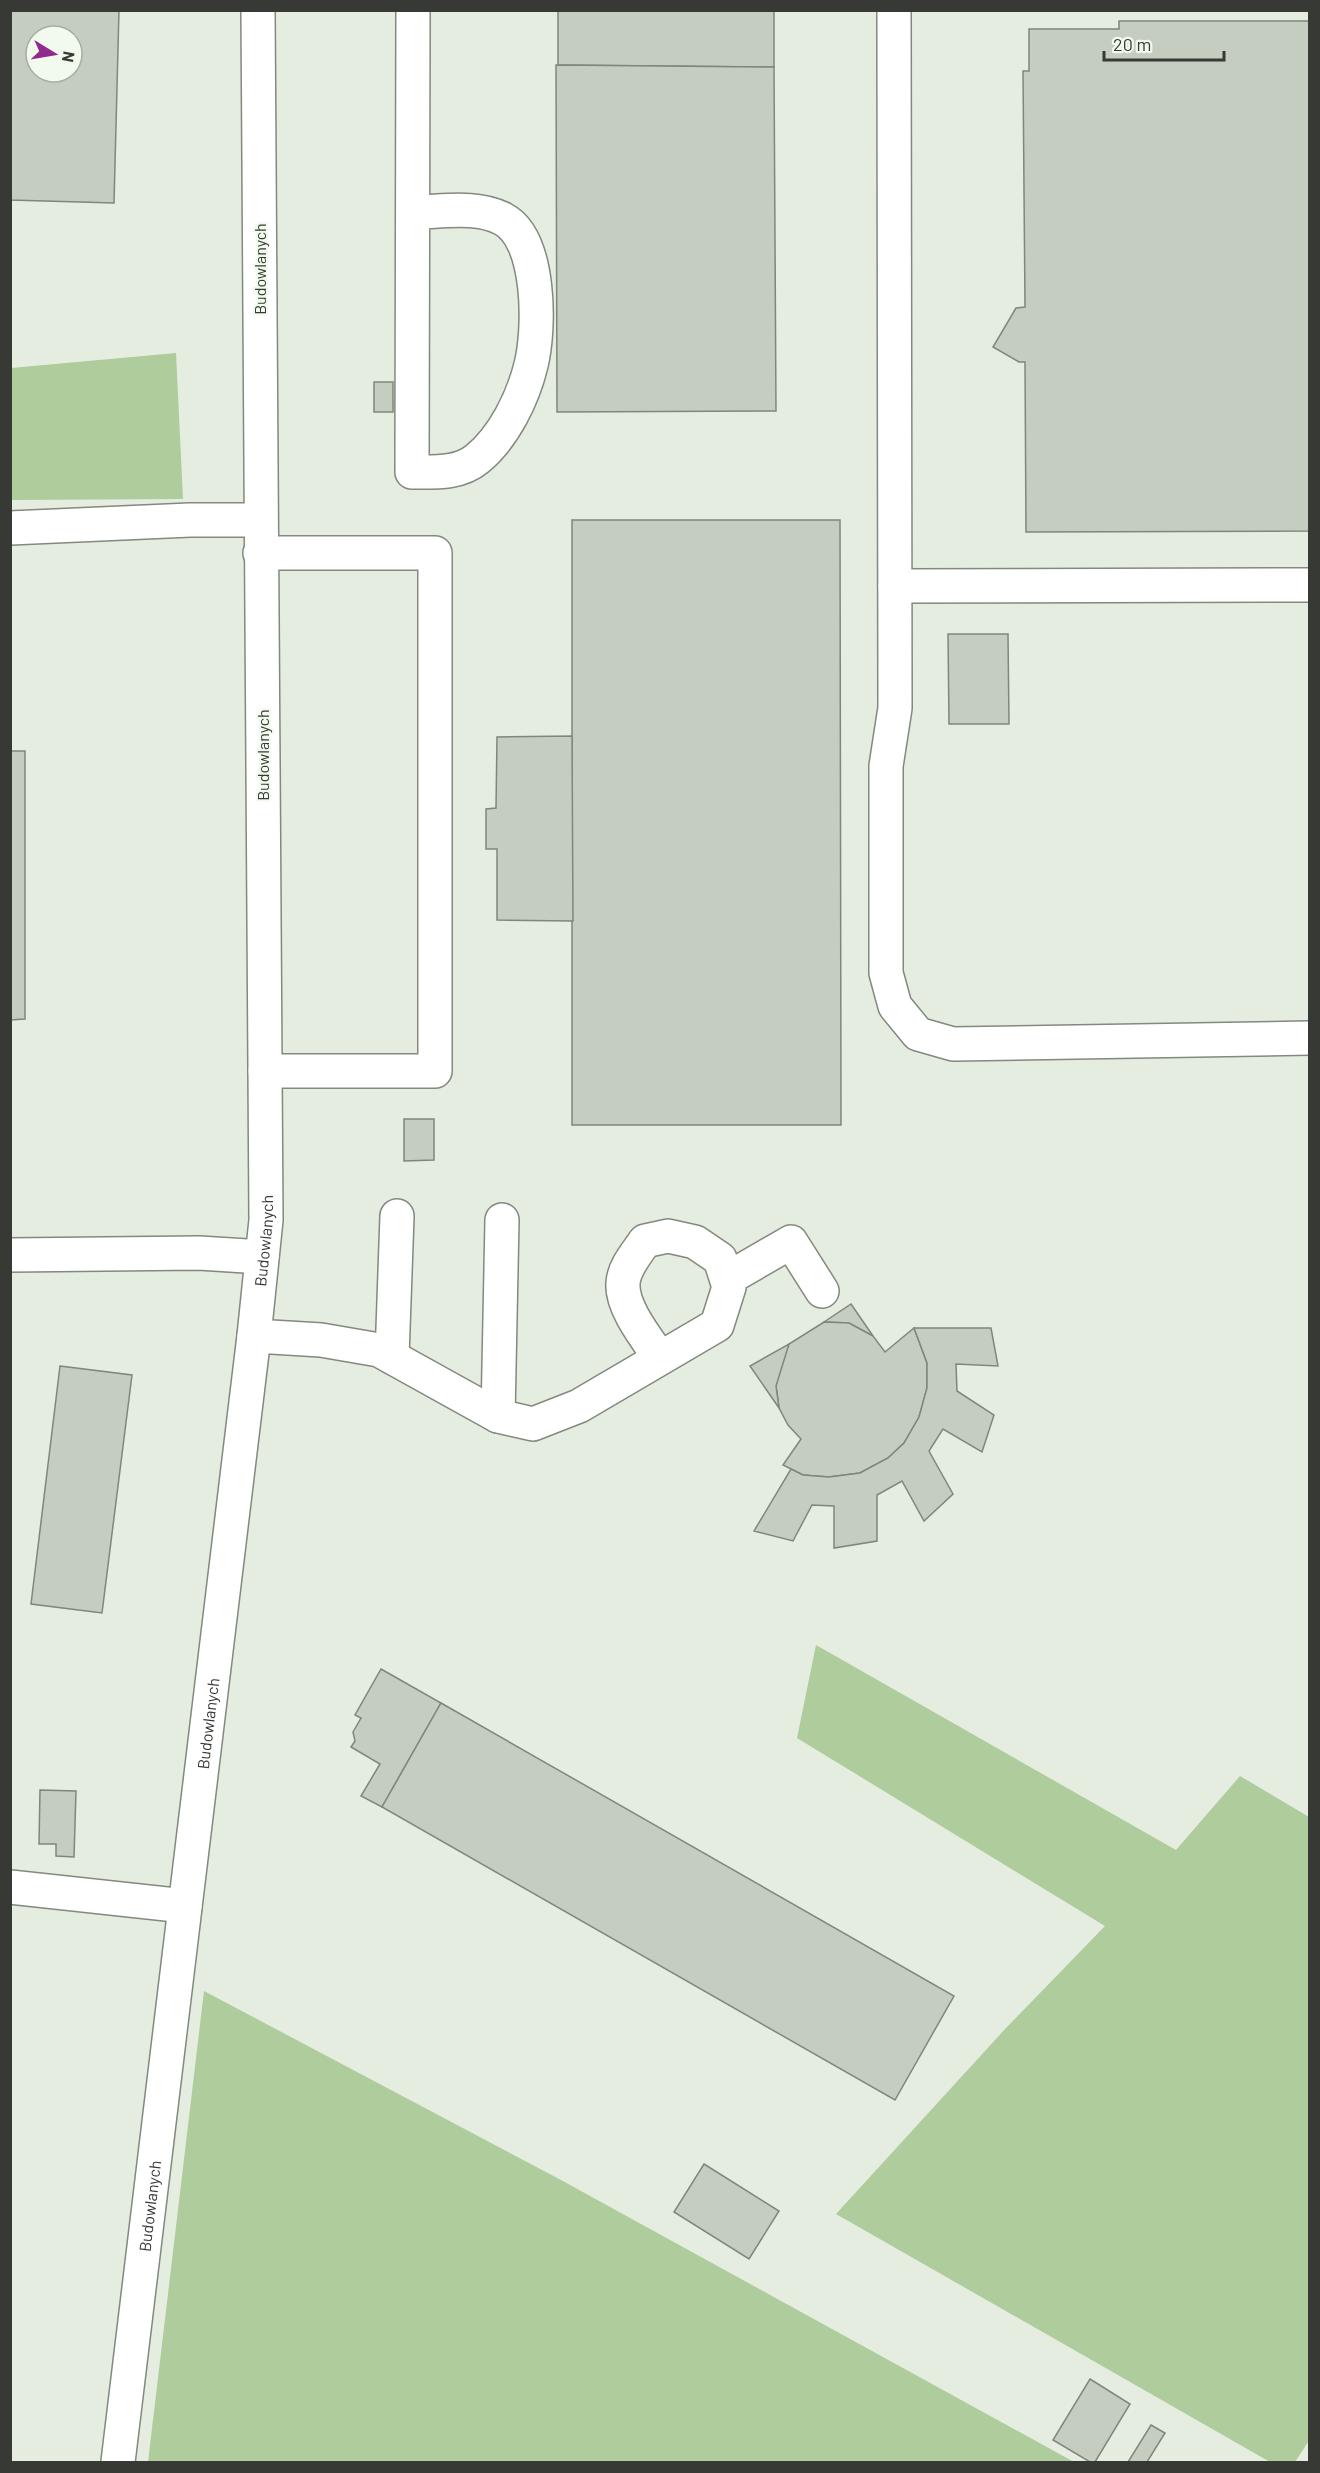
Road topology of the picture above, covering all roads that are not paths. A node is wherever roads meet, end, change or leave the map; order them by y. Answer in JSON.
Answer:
{"nodes":[{"id":1,"x":258,"y":10,"type":"edge"},
{"id":2,"x":413,"y":10,"type":"edge"},
{"id":3,"x":894,"y":10,"type":"edge"},
{"id":4,"x":413,"y":212,"type":"junction"},
{"id":5,"x":260,"y":520,"type":"junction"},
{"id":6,"x":10,"y":528,"type":"edge"},
{"id":7,"x":260,"y":553,"type":"junction"},
{"id":8,"x":1310,"y":585,"type":"edge"},
{"id":9,"x":895,"y":586,"type":"junction"},
{"id":10,"x":1310,"y":1038,"type":"edge"},
{"id":11,"x":265,"y":1071,"type":"junction"},
{"id":12,"x":397,"y":1216,"type":"dead end"},
{"id":13,"x":502,"y":1220,"type":"dead end"},
{"id":14,"x":10,"y":1255,"type":"edge"},
{"id":15,"x":262,"y":1257,"type":"junction"},
{"id":16,"x":727,"y":1279,"type":"junction"},
{"id":17,"x":822,"y":1291,"type":"dead end"},
{"id":18,"x":255,"y":1336,"type":"junction"},
{"id":19,"x":392,"y":1357,"type":"junction"},
{"id":20,"x":660,"y":1358,"type":"junction"},
{"id":21,"x":498,"y":1416,"type":"junction"},
{"id":22,"x":10,"y":1887,"type":"edge"},
{"id":23,"x":185,"y":1906,"type":"junction"},
{"id":24,"x":118,"y":2463,"type":"edge"}],
"edges":[{"from":1,"to":5,"type":"street","name":"Budowlanych"},
{"from":2,"to":4,"type":"street"},
{"from":3,"to":9,"type":"street"},
{"from":4,"to":4,"type":"street"},
{"from":5,"to":6,"type":"street"},
{"from":5,"to":7,"type":"street","name":"Budowlanych"},
{"from":7,"to":11,"type":"street","name":"Budowlanych"},
{"from":7,"to":11,"type":"street"},
{"from":8,"to":9,"type":"street"},
{"from":9,"to":10,"type":"street"},
{"from":11,"to":15,"type":"street","name":"Budowlanych"},
{"from":12,"to":19,"type":"street"},
{"from":13,"to":21,"type":"street"},
{"from":14,"to":15,"type":"street"},
{"from":15,"to":18,"type":"street","name":"Budowlanych"},
{"from":16,"to":17,"type":"street"},
{"from":16,"to":20,"type":"street"},
{"from":16,"to":20,"type":"street"},
{"from":18,"to":19,"type":"street"},
{"from":18,"to":23,"type":"street","name":"Budowlanych"},
{"from":19,"to":21,"type":"street"},
{"from":20,"to":21,"type":"street"},
{"from":22,"to":23,"type":"street"},
{"from":23,"to":24,"type":"street","name":"Budowlanych"}]}
